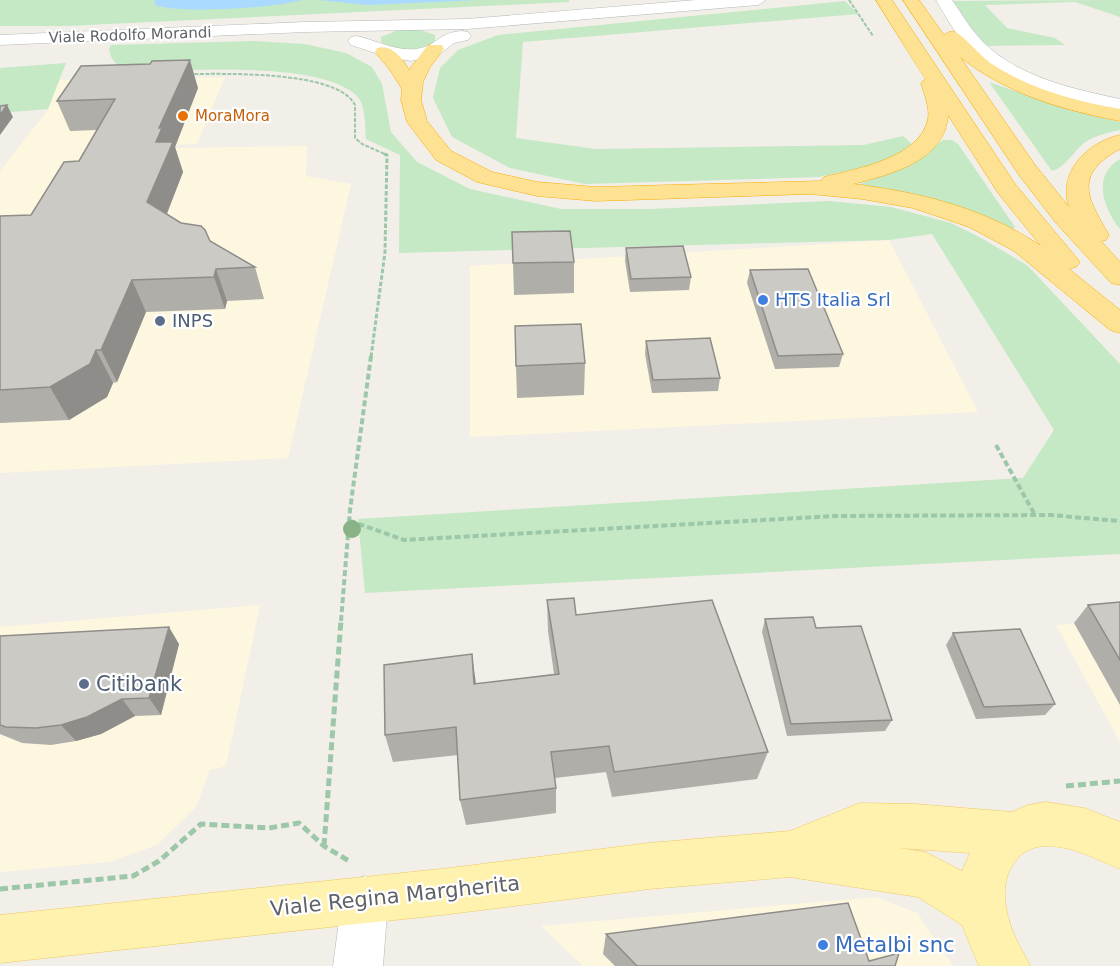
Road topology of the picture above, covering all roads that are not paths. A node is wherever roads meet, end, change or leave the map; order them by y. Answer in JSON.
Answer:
{"nodes":[{"id":1,"x":758,"y":0,"type":"edge"},
{"id":2,"x":884,"y":0,"type":"edge"},
{"id":3,"x":944,"y":0,"type":"edge"},
{"id":4,"x":912,"y":1,"type":"edge"},
{"id":5,"x":555,"y":17,"type":"junction"},
{"id":6,"x":430,"y":25,"type":"junction"},
{"id":7,"x":390,"y":26,"type":"junction"},
{"id":8,"x":261,"y":30,"type":"junction"},
{"id":9,"x":0,"y":40,"type":"edge"},
{"id":10,"x":440,"y":44,"type":"junction"},
{"id":11,"x":378,"y":48,"type":"junction"},
{"id":12,"x":927,"y":68,"type":"junction"},
{"id":13,"x":410,"y":87,"type":"junction"},
{"id":14,"x":1120,"y":105,"type":"edge"},
{"id":15,"x":1120,"y":115,"type":"edge"},
{"id":16,"x":1120,"y":141,"type":"edge"},
{"id":17,"x":810,"y":188,"type":"junction"},
{"id":18,"x":1120,"y":277,"type":"edge"},
{"id":19,"x":1120,"y":323,"type":"edge"},
{"id":20,"x":1012,"y":834,"type":"junction"},
{"id":21,"x":1114,"y":835,"type":"edge"},
{"id":22,"x":790,"y":854,"type":"junction"},
{"id":23,"x":362,"y":880,"type":"junction"},
{"id":24,"x":982,"y":910,"type":"junction"},
{"id":25,"x":0,"y":939,"type":"edge"},
{"id":26,"x":358,"y":966,"type":"edge"},
{"id":27,"x":1005,"y":966,"type":"edge"}],
"edges":[{"from":1,"to":5,"type":"street","name":"Viale Rodolfo Morandi"},
{"from":2,"to":12,"type":"highway"},
{"from":3,"to":14,"type":"street"},
{"from":4,"to":15,"type":"highway"},
{"from":4,"to":18,"type":"highway"},
{"from":5,"to":6,"type":"street","name":"Viale Rodolfo Morandi"},
{"from":5,"to":10,"type":"street","name":"Viale Rodolfo Morandi"},
{"from":6,"to":7,"type":"street","name":"Viale Rodolfo Morandi"},
{"from":6,"to":10,"type":"street"},
{"from":7,"to":8,"type":"street","name":"Viale Rodolfo Morandi"},
{"from":7,"to":11,"type":"street"},
{"from":8,"to":9,"type":"street","name":"Viale Rodolfo Morandi"},
{"from":8,"to":11,"type":"street","name":"Viale Rodolfo Morandi"},
{"from":10,"to":11,"type":"street","name":"Viale Rodolfo Morandi"},
{"from":10,"to":13,"type":"highway"},
{"from":11,"to":13,"type":"highway"},
{"from":12,"to":17,"type":"highway"},
{"from":12,"to":19,"type":"highway"},
{"from":13,"to":17,"type":"highway"},
{"from":16,"to":18,"type":"highway"},
{"from":17,"to":19,"type":"highway"},
{"from":20,"to":21,"type":"main road"},
{"from":20,"to":22,"type":"main road","name":"Viale Regina Margherita"},
{"from":20,"to":24,"type":"main road"},
{"from":22,"to":23,"type":"main road","name":"Viale Regina Margherita"},
{"from":22,"to":24,"type":"main road","name":"Viale Regina Margherita"},
{"from":23,"to":25,"type":"main road","name":"Viale Regina Margherita"},
{"from":23,"to":26,"type":"street"},
{"from":24,"to":27,"type":"main road"}]}
